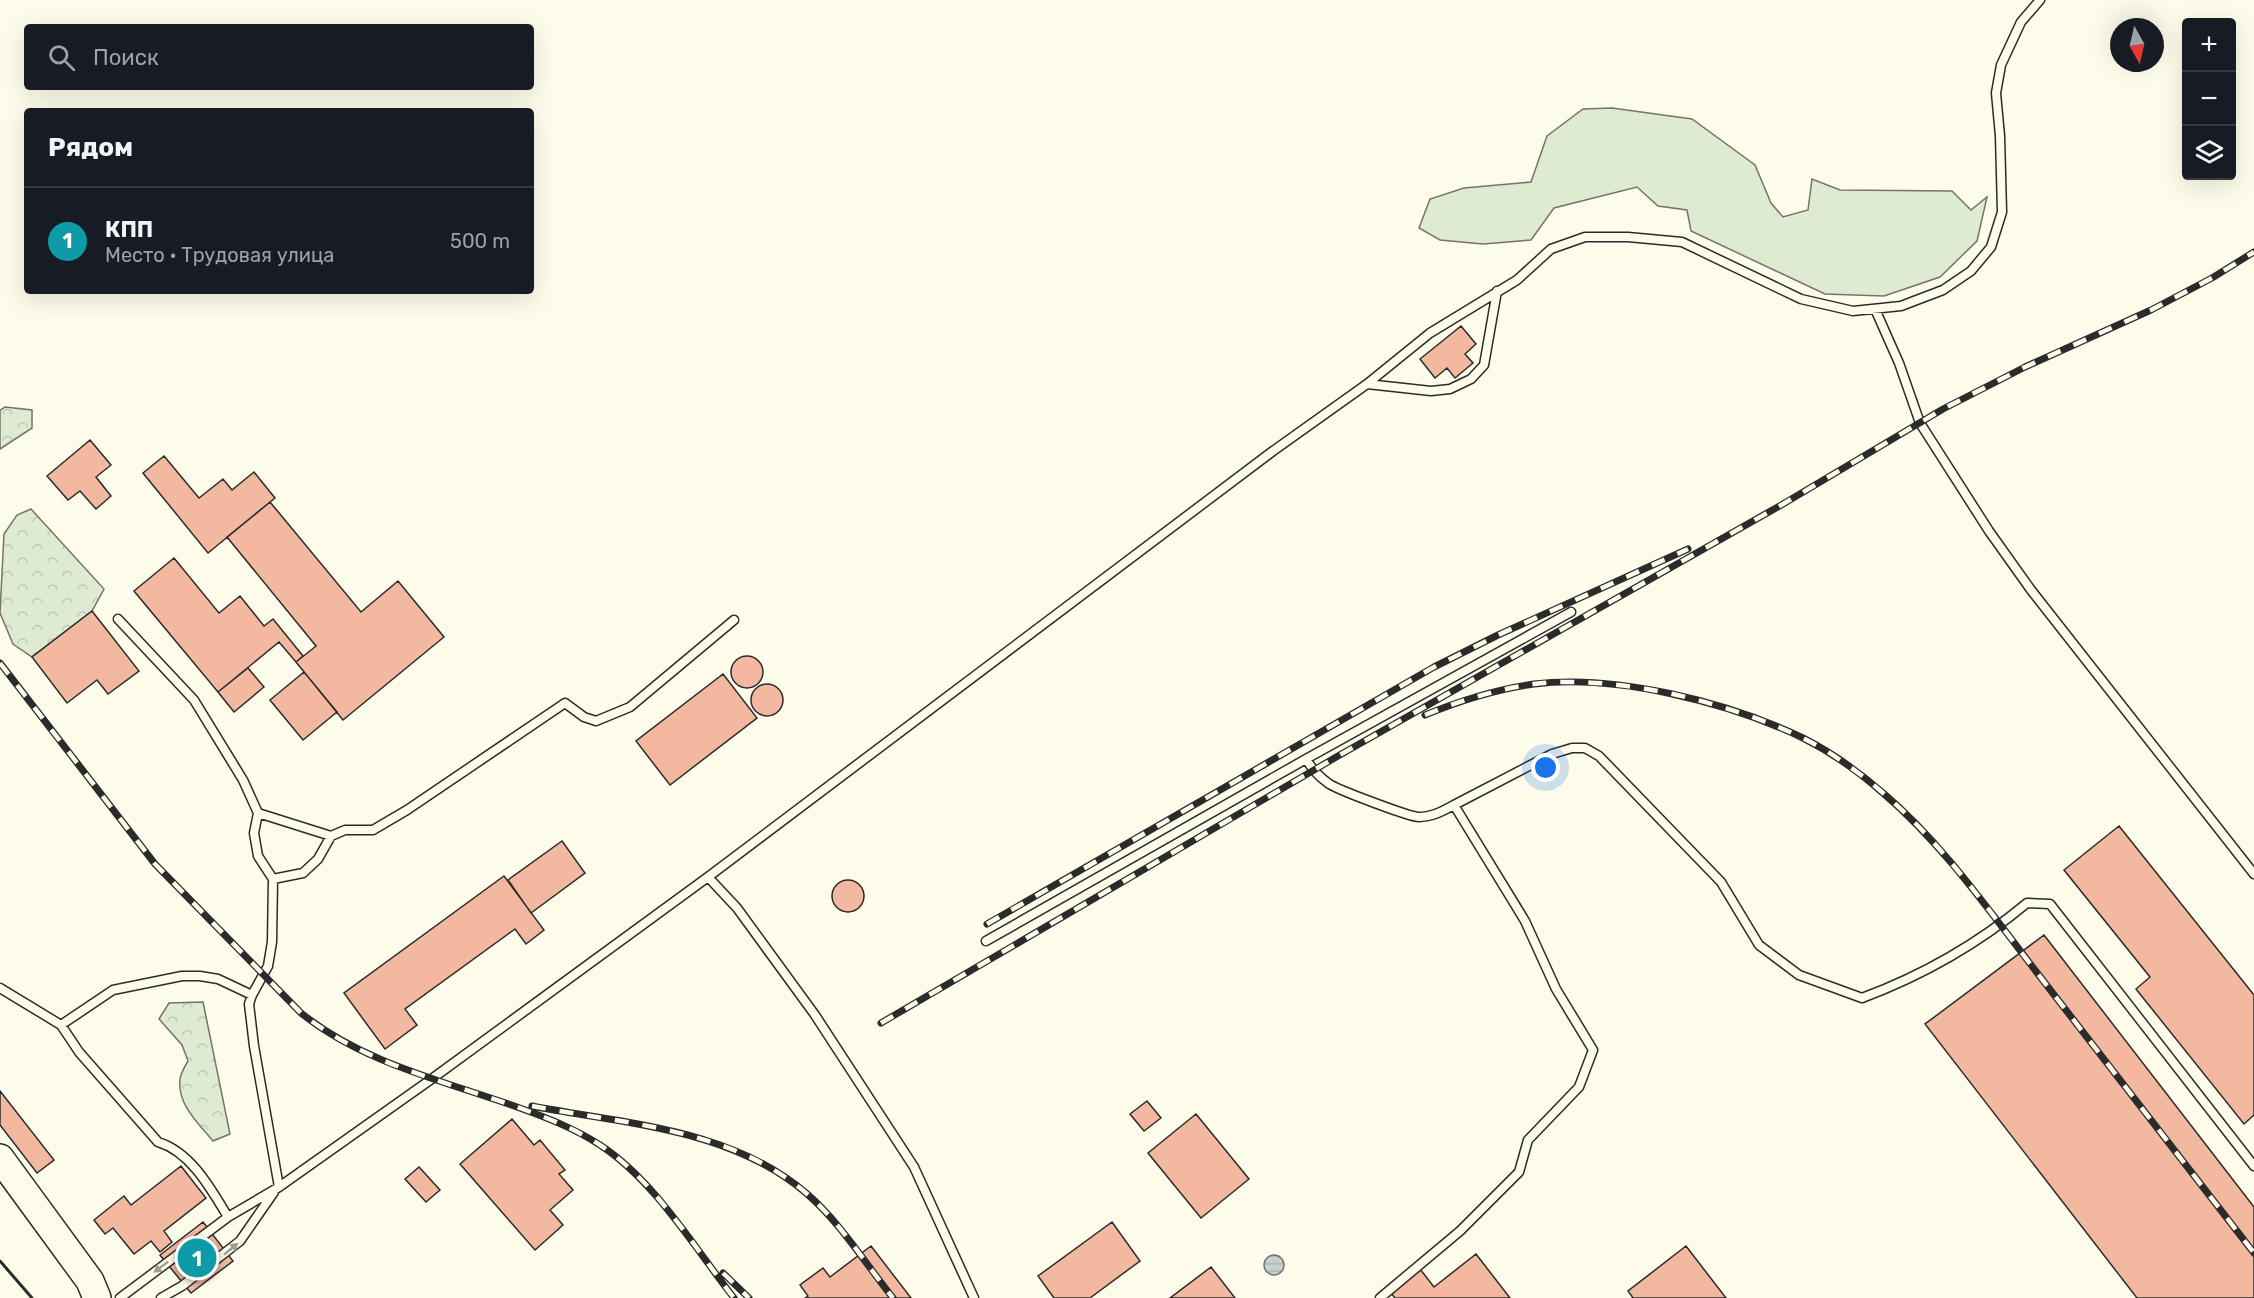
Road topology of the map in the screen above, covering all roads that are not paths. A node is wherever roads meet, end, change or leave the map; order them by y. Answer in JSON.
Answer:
{"nodes":[{"id":1,"x":2040,"y":0,"type":"edge"},
{"id":2,"x":1497,"y":291,"type":"junction"},
{"id":3,"x":1875,"y":309,"type":"junction"},
{"id":4,"x":1367,"y":384,"type":"junction"},
{"id":5,"x":1571,"y":612,"type":"dead end"},
{"id":6,"x":118,"y":618,"type":"dead end"},
{"id":7,"x":734,"y":620,"type":"dead end"},
{"id":8,"x":1306,"y":759,"type":"junction"},
{"id":9,"x":1454,"y":805,"type":"junction"},
{"id":10,"x":258,"y":813,"type":"junction"},
{"id":11,"x":331,"y":836,"type":"junction"},
{"id":12,"x":2254,"y":874,"type":"edge"},
{"id":13,"x":708,"y":877,"type":"junction"},
{"id":14,"x":273,"y":879,"type":"junction"},
{"id":15,"x":986,"y":941,"type":"dead end"},
{"id":16,"x":0,"y":988,"type":"edge"},
{"id":17,"x":252,"y":995,"type":"junction"},
{"id":18,"x":61,"y":1025,"type":"junction"},
{"id":19,"x":0,"y":1158,"type":"edge"},
{"id":20,"x":2254,"y":1166,"type":"edge"},
{"id":21,"x":279,"y":1187,"type":"junction"},
{"id":22,"x":228,"y":1217,"type":"junction"},
{"id":23,"x":164,"y":1297,"type":"edge"},
{"id":24,"x":97,"y":1298,"type":"edge"},
{"id":25,"x":120,"y":1298,"type":"edge"},
{"id":26,"x":974,"y":1298,"type":"edge"},
{"id":27,"x":1380,"y":1298,"type":"edge"}],
"edges":[{"from":1,"to":3,"type":"lane"},
{"from":2,"to":3,"type":"lane"},
{"from":2,"to":4,"type":"lane"},
{"from":2,"to":4,"type":"lane"},
{"from":3,"to":12,"type":"lane"},
{"from":4,"to":13,"type":"lane"},
{"from":5,"to":8,"type":"lane"},
{"from":6,"to":10,"type":"lane"},
{"from":7,"to":11,"type":"lane"},
{"from":8,"to":9,"type":"lane"},
{"from":8,"to":15,"type":"lane"},
{"from":9,"to":20,"type":"lane"},
{"from":9,"to":27,"type":"lane"},
{"from":10,"to":11,"type":"lane"},
{"from":10,"to":14,"type":"lane"},
{"from":11,"to":14,"type":"lane"},
{"from":13,"to":21,"type":"lane"},
{"from":13,"to":26,"type":"lane"},
{"from":14,"to":17,"type":"lane"},
{"from":16,"to":18,"type":"lane"},
{"from":17,"to":18,"type":"lane"},
{"from":17,"to":21,"type":"lane"},
{"from":18,"to":22,"type":"lane"},
{"from":19,"to":24,"type":"main road"},
{"from":21,"to":22,"type":"lane"},
{"from":23,"to":21,"type":"lane","one_way":true},
{"from":22,"to":25,"type":"lane","one_way":true}]}
